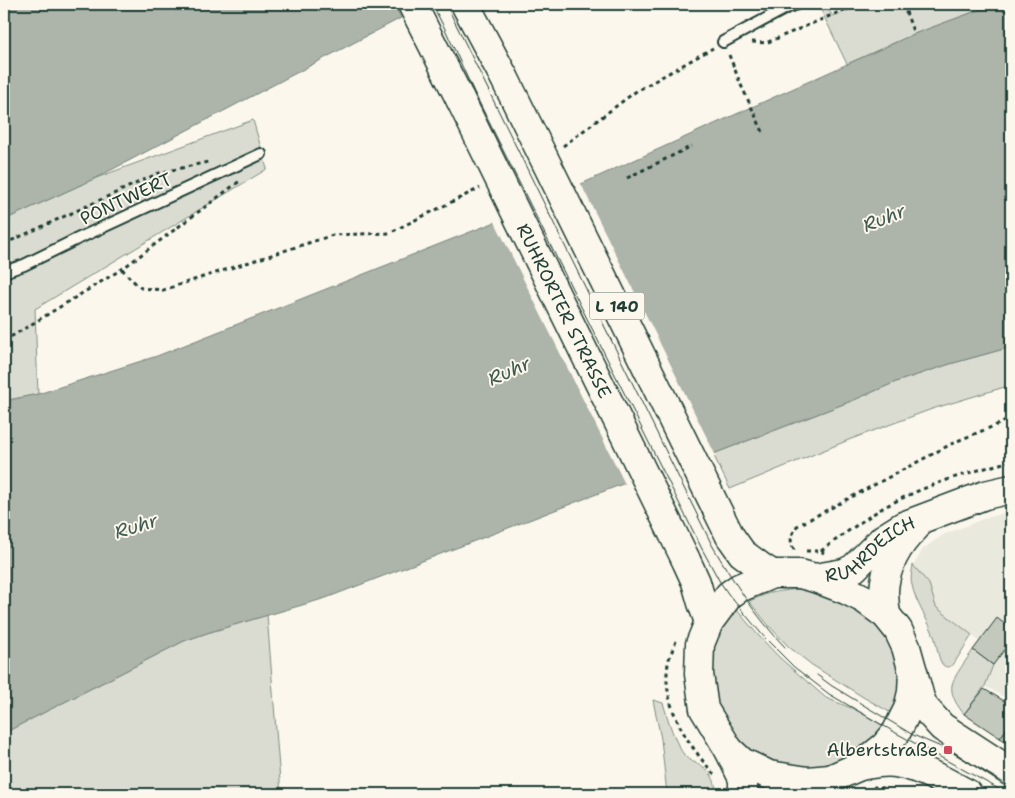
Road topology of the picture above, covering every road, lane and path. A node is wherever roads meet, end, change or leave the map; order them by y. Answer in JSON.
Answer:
{"nodes":[{"id":1,"x":412,"y":4,"type":"edge"},
{"id":2,"x":797,"y":4,"type":"edge"},
{"id":3,"x":858,"y":4,"type":"edge"},
{"id":4,"x":903,"y":4,"type":"edge"},
{"id":5,"x":468,"y":10,"type":"edge"},
{"id":6,"x":914,"y":34,"type":"dead end"},
{"id":7,"x":723,"y":42,"type":"junction"},
{"id":8,"x":764,"y":134,"type":"dead end"},
{"id":9,"x":692,"y":146,"type":"dead end"},
{"id":10,"x":562,"y":147,"type":"dead end"},
{"id":11,"x":261,"y":154,"type":"joint"},
{"id":12,"x":211,"y":161,"type":"dead end"},
{"id":13,"x":627,"y":178,"type":"dead end"},
{"id":14,"x":484,"y":186,"type":"dead end"},
{"id":15,"x":4,"y":244,"type":"edge"},
{"id":16,"x":122,"y":269,"type":"junction"},
{"id":17,"x":4,"y":272,"type":"edge"},
{"id":18,"x":4,"y":341,"type":"edge"},
{"id":19,"x":1011,"y":419,"type":"edge"},
{"id":20,"x":1011,"y":489,"type":"edge"},
{"id":21,"x":925,"y":518,"type":"junction"},
{"id":22,"x":794,"y":550,"type":"dead end"},
{"id":23,"x":772,"y":574,"type":"junction"},
{"id":24,"x":815,"y":578,"type":"junction"},
{"id":25,"x":886,"y":615,"type":"junction"},
{"id":26,"x":709,"y":622,"type":"junction"},
{"id":27,"x":678,"y":636,"type":"dead end"},
{"id":28,"x":913,"y":672,"type":"junction"},
{"id":29,"x":729,"y":750,"type":"junction"},
{"id":30,"x":860,"y":766,"type":"junction"},
{"id":31,"x":1011,"y":772,"type":"edge"},
{"id":32,"x":716,"y":780,"type":"dead end"},
{"id":33,"x":799,"y":788,"type":"edge"},
{"id":34,"x":743,"y":794,"type":"edge"},
{"id":35,"x":968,"y":794,"type":"edge"}],
"edges":[{"from":1,"to":26,"type":"main road","name":"RUHRORTER STRASSE","number":"L 140","bridge":true},
{"from":2,"to":7,"type":"lane"},
{"from":3,"to":7,"type":"path"},
{"from":4,"to":6,"type":"path"},
{"from":5,"to":23,"type":"main road","number":"L 140","bridge":true},
{"from":7,"to":8,"type":"path"},
{"from":7,"to":10,"type":"path"},
{"from":9,"to":13,"type":"path"},
{"from":11,"to":16,"type":"path"},
{"from":11,"to":17,"type":"lane","name":"PONTWERT"},
{"from":12,"to":15,"type":"path"},
{"from":14,"to":16,"type":"path"},
{"from":16,"to":18,"type":"path"},
{"from":19,"to":22,"type":"path"},
{"from":20,"to":21,"type":"main road","name":"RUHRDEICH"},
{"from":21,"to":24,"type":"main road","name":"RUHRDEICH"},
{"from":21,"to":25,"type":"main road","name":"RUHRDEICH"},
{"from":23,"to":24,"type":"main road"},
{"from":23,"to":26,"type":"main road"},
{"from":24,"to":25,"type":"main road"},
{"from":25,"to":28,"type":"main road"},
{"from":26,"to":29,"type":"main road"},
{"from":27,"to":32,"type":"path"},
{"from":28,"to":30,"type":"main road"},
{"from":28,"to":31,"type":"main road"},
{"from":29,"to":33,"type":"main road"},
{"from":29,"to":34,"type":"main road"},
{"from":30,"to":33,"type":"main road"},
{"from":30,"to":35,"type":"main road"}]}
